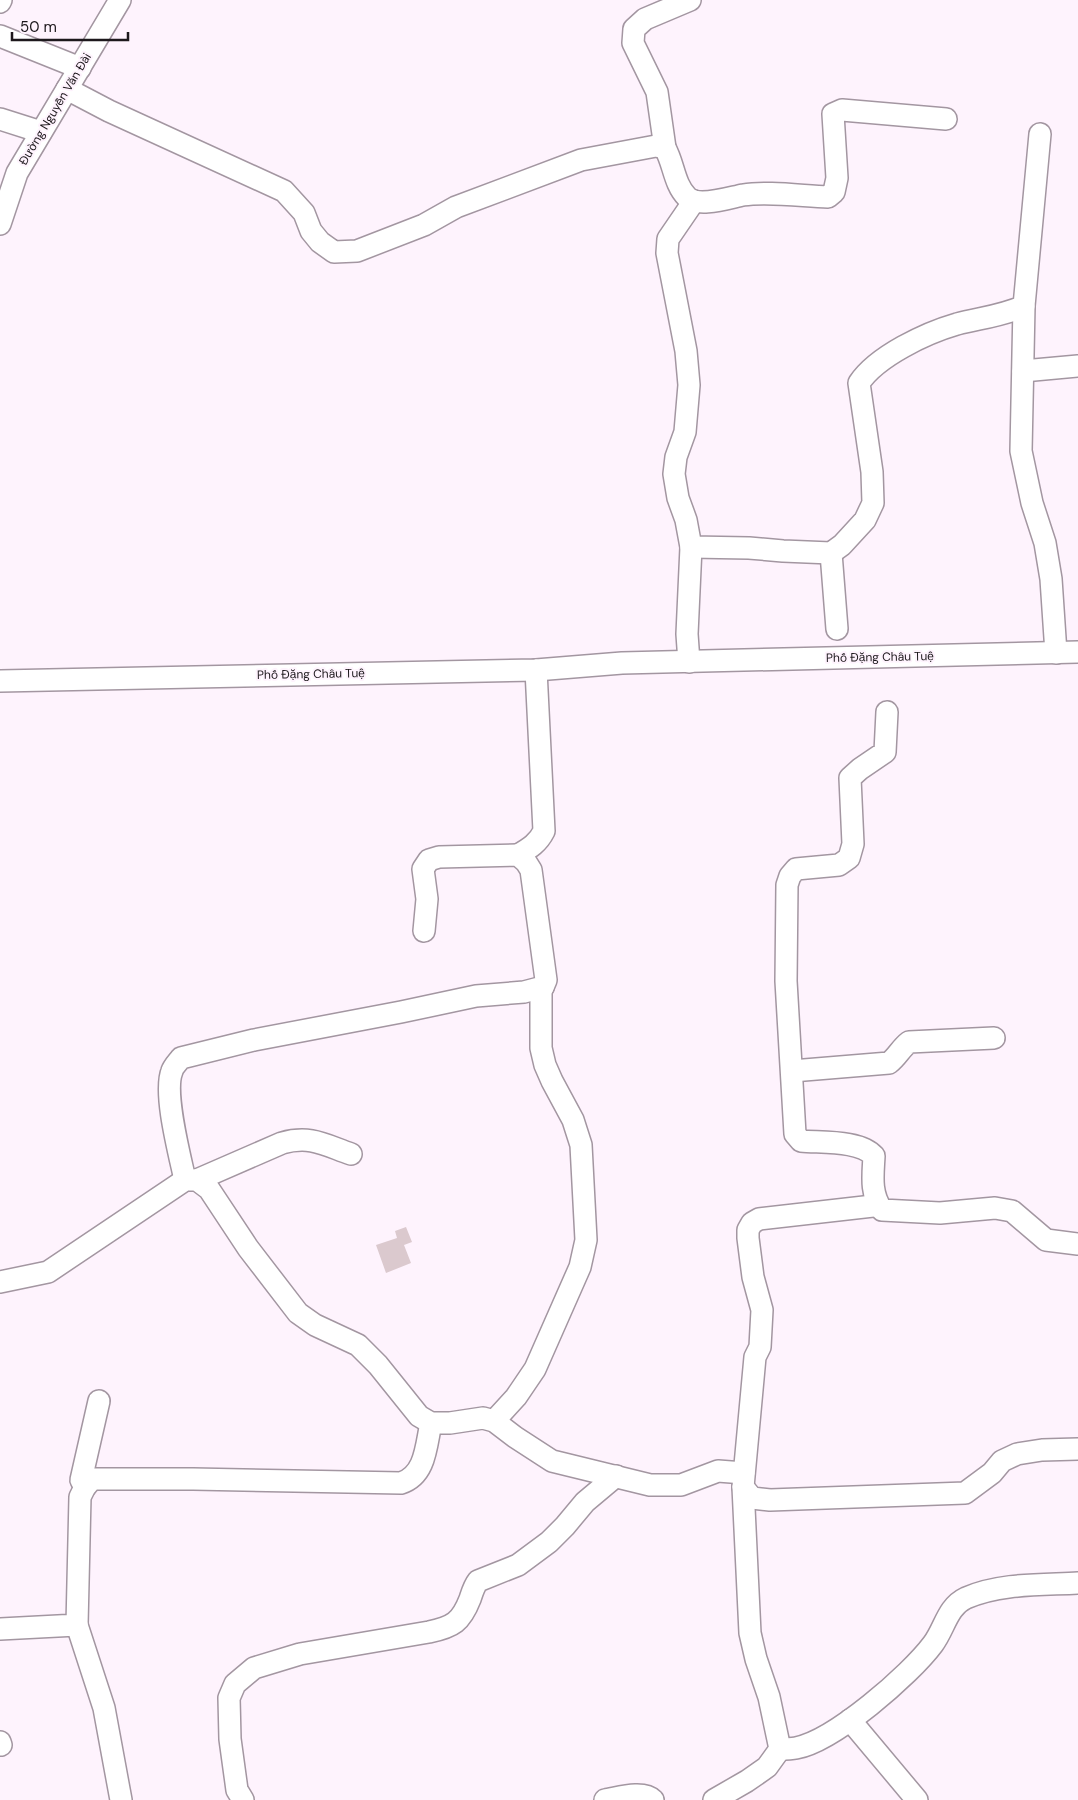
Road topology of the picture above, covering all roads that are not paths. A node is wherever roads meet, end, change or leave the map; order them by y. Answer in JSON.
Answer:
{"nodes":[{"id":1,"x":120,"y":0,"type":"edge"},
{"id":2,"x":690,"y":0,"type":"edge"},
{"id":3,"x":0,"y":36,"type":"edge"},
{"id":4,"x":80,"y":68,"type":"junction"},
{"id":5,"x":67,"y":89,"type":"junction"},
{"id":6,"x":0,"y":119,"type":"edge"},
{"id":7,"x":946,"y":119,"type":"dead end"},
{"id":8,"x":41,"y":132,"type":"junction"},
{"id":9,"x":1040,"y":134,"type":"dead end"},
{"id":10,"x":665,"y":148,"type":"junction"},
{"id":11,"x":694,"y":201,"type":"junction"},
{"id":12,"x":1,"y":216,"type":"edge"},
{"id":13,"x":1024,"y":306,"type":"junction"},
{"id":14,"x":1078,"y":366,"type":"edge"},
{"id":15,"x":1023,"y":371,"type":"junction"},
{"id":16,"x":690,"y":547,"type":"junction"},
{"id":17,"x":831,"y":553,"type":"junction"},
{"id":18,"x":837,"y":629,"type":"dead end"},
{"id":19,"x":1078,"y":652,"type":"edge"},
{"id":20,"x":1056,"y":653,"type":"junction"},
{"id":21,"x":686,"y":662,"type":"junction"},
{"id":22,"x":536,"y":670,"type":"junction"},
{"id":23,"x":0,"y":681,"type":"edge"},
{"id":24,"x":887,"y":712,"type":"dead end"},
{"id":25,"x":518,"y":855,"type":"junction"},
{"id":26,"x":424,"y":931,"type":"dead end"},
{"id":27,"x":543,"y":987,"type":"junction"},
{"id":28,"x":994,"y":1038,"type":"dead end"},
{"id":29,"x":792,"y":1071,"type":"junction"},
{"id":30,"x":351,"y":1154,"type":"dead end"},
{"id":31,"x":191,"y":1180,"type":"junction"},
{"id":32,"x":877,"y":1203,"type":"junction"},
{"id":33,"x":1078,"y":1244,"type":"edge"},
{"id":34,"x":0,"y":1282,"type":"edge"},
{"id":35,"x":99,"y":1401,"type":"dead end"},
{"id":36,"x":494,"y":1420,"type":"junction"},
{"id":37,"x":431,"y":1423,"type":"junction"},
{"id":38,"x":1078,"y":1449,"type":"edge"},
{"id":39,"x":616,"y":1476,"type":"junction"},
{"id":40,"x":744,"y":1480,"type":"junction"},
{"id":41,"x":85,"y":1487,"type":"junction"},
{"id":42,"x":1078,"y":1583,"type":"edge"},
{"id":43,"x":77,"y":1625,"type":"junction"},
{"id":44,"x":0,"y":1629,"type":"edge"},
{"id":45,"x":850,"y":1720,"type":"junction"},
{"id":46,"x":780,"y":1749,"type":"junction"},
{"id":47,"x":121,"y":1800,"type":"edge"},
{"id":48,"x":243,"y":1800,"type":"edge"},
{"id":49,"x":605,"y":1800,"type":"edge"},
{"id":50,"x":653,"y":1800,"type":"edge"},
{"id":51,"x":714,"y":1800,"type":"edge"},
{"id":52,"x":917,"y":1800,"type":"edge"}],
"edges":[{"from":1,"to":4,"type":"street","name":"Đường Nguyễn Văn Đài"},
{"from":2,"to":10,"type":"street"},
{"from":3,"to":4,"type":"street"},
{"from":4,"to":5,"type":"street","name":"Đường Nguyễn Văn Đài"},
{"from":5,"to":8,"type":"street","name":"Đường Nguyễn Văn Đài"},
{"from":5,"to":10,"type":"street"},
{"from":6,"to":8,"type":"street"},
{"from":7,"to":11,"type":"street"},
{"from":8,"to":12,"type":"street","name":"Đường Nguyễn Văn Đài"},
{"from":9,"to":13,"type":"street"},
{"from":10,"to":11,"type":"street"},
{"from":11,"to":16,"type":"street"},
{"from":13,"to":15,"type":"street"},
{"from":13,"to":17,"type":"street"},
{"from":14,"to":15,"type":"street"},
{"from":15,"to":20,"type":"street"},
{"from":16,"to":17,"type":"street"},
{"from":16,"to":21,"type":"street"},
{"from":17,"to":18,"type":"street"},
{"from":19,"to":20,"type":"street","name":"Phố Đặng Châu Tuệ"},
{"from":20,"to":21,"type":"street","name":"Phố Đặng Châu Tuệ"},
{"from":21,"to":22,"type":"street","name":"Phố Đặng Châu Tuệ"},
{"from":22,"to":23,"type":"street","name":"Phố Đặng Châu Tuệ"},
{"from":22,"to":25,"type":"street"},
{"from":24,"to":29,"type":"street"},
{"from":25,"to":26,"type":"street"},
{"from":25,"to":27,"type":"street"},
{"from":27,"to":31,"type":"street"},
{"from":27,"to":36,"type":"street"},
{"from":28,"to":29,"type":"street"},
{"from":29,"to":32,"type":"street"},
{"from":30,"to":31,"type":"street"},
{"from":31,"to":34,"type":"street"},
{"from":31,"to":37,"type":"street"},
{"from":32,"to":33,"type":"street"},
{"from":32,"to":40,"type":"street"},
{"from":35,"to":41,"type":"street"},
{"from":36,"to":37,"type":"street"},
{"from":36,"to":39,"type":"street"},
{"from":37,"to":41,"type":"street"},
{"from":38,"to":40,"type":"street"},
{"from":39,"to":40,"type":"street"},
{"from":39,"to":48,"type":"street"},
{"from":40,"to":46,"type":"street"},
{"from":41,"to":43,"type":"street"},
{"from":42,"to":45,"type":"street"},
{"from":43,"to":44,"type":"street"},
{"from":43,"to":47,"type":"street"},
{"from":45,"to":46,"type":"street"},
{"from":45,"to":52,"type":"street"},
{"from":46,"to":51,"type":"street"},
{"from":49,"to":50,"type":"street"}]}
